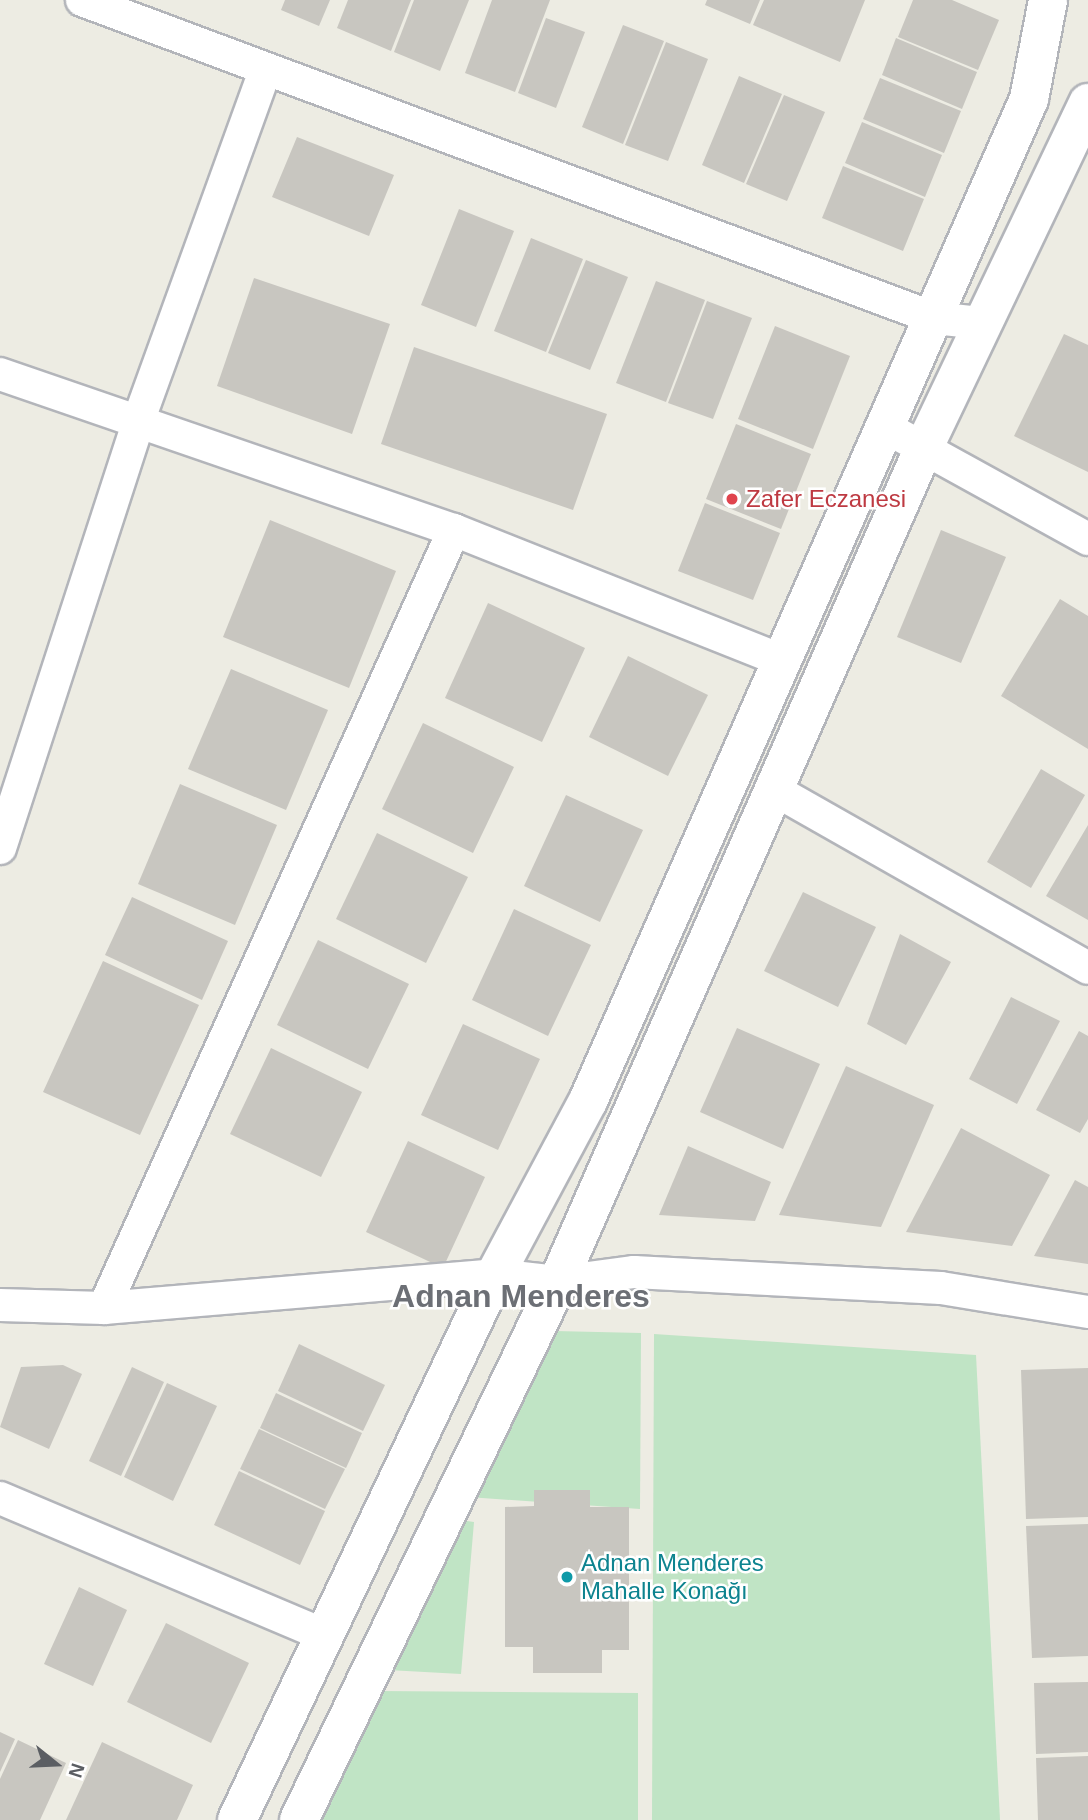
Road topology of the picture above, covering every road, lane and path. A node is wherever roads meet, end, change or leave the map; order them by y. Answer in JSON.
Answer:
{"nodes":[{"id":1,"x":82,"y":0,"type":"edge"},
{"id":2,"x":1048,"y":0,"type":"edge"},
{"id":3,"x":267,"y":69,"type":"junction"},
{"id":4,"x":1088,"y":103,"type":"edge"},
{"id":5,"x":934,"y":318,"type":"junction"},
{"id":6,"x":980,"y":323,"type":"junction"},
{"id":7,"x":0,"y":374,"type":"edge"},
{"id":8,"x":139,"y":419,"type":"junction"},
{"id":9,"x":885,"y":428,"type":"junction"},
{"id":10,"x":925,"y":445,"type":"junction"},
{"id":11,"x":454,"y":530,"type":"junction"},
{"id":12,"x":1088,"y":540,"type":"edge"},
{"id":13,"x":784,"y":661,"type":"junction"},
{"id":14,"x":773,"y":789,"type":"junction"},
{"id":15,"x":0,"y":848,"type":"edge"},
{"id":16,"x":1088,"y":968,"type":"edge"},
{"id":17,"x":495,"y":1275,"type":"junction"},
{"id":18,"x":558,"y":1282,"type":"junction"},
{"id":19,"x":0,"y":1305,"type":"edge"},
{"id":20,"x":104,"y":1308,"type":"junction"},
{"id":21,"x":1088,"y":1312,"type":"edge"},
{"id":22,"x":0,"y":1498,"type":"edge"},
{"id":23,"x":324,"y":1635,"type":"junction"},
{"id":24,"x":237,"y":1820,"type":"edge"},
{"id":25,"x":299,"y":1820,"type":"edge"}],
"edges":[{"from":1,"to":3,"type":"street"},
{"from":2,"to":5,"type":"main road"},
{"from":3,"to":5,"type":"street"},
{"from":3,"to":8,"type":"street"},
{"from":4,"to":6,"type":"main road"},
{"from":5,"to":6,"type":"street"},
{"from":5,"to":9,"type":"main road"},
{"from":6,"to":10,"type":"main road"},
{"from":7,"to":8,"type":"street"},
{"from":8,"to":11,"type":"street"},
{"from":8,"to":15,"type":"street"},
{"from":9,"to":10,"type":"street"},
{"from":9,"to":13,"type":"main road"},
{"from":10,"to":12,"type":"street"},
{"from":10,"to":14,"type":"main road"},
{"from":11,"to":13,"type":"street"},
{"from":11,"to":20,"type":"street"},
{"from":13,"to":17,"type":"main road"},
{"from":14,"to":16,"type":"street"},
{"from":14,"to":18,"type":"main road"},
{"from":17,"to":18,"type":"street"},
{"from":17,"to":20,"type":"street"},
{"from":17,"to":23,"type":"main road"},
{"from":18,"to":21,"type":"street"},
{"from":18,"to":25,"type":"main road"},
{"from":19,"to":20,"type":"street"},
{"from":22,"to":23,"type":"street"},
{"from":23,"to":24,"type":"main road"}]}
